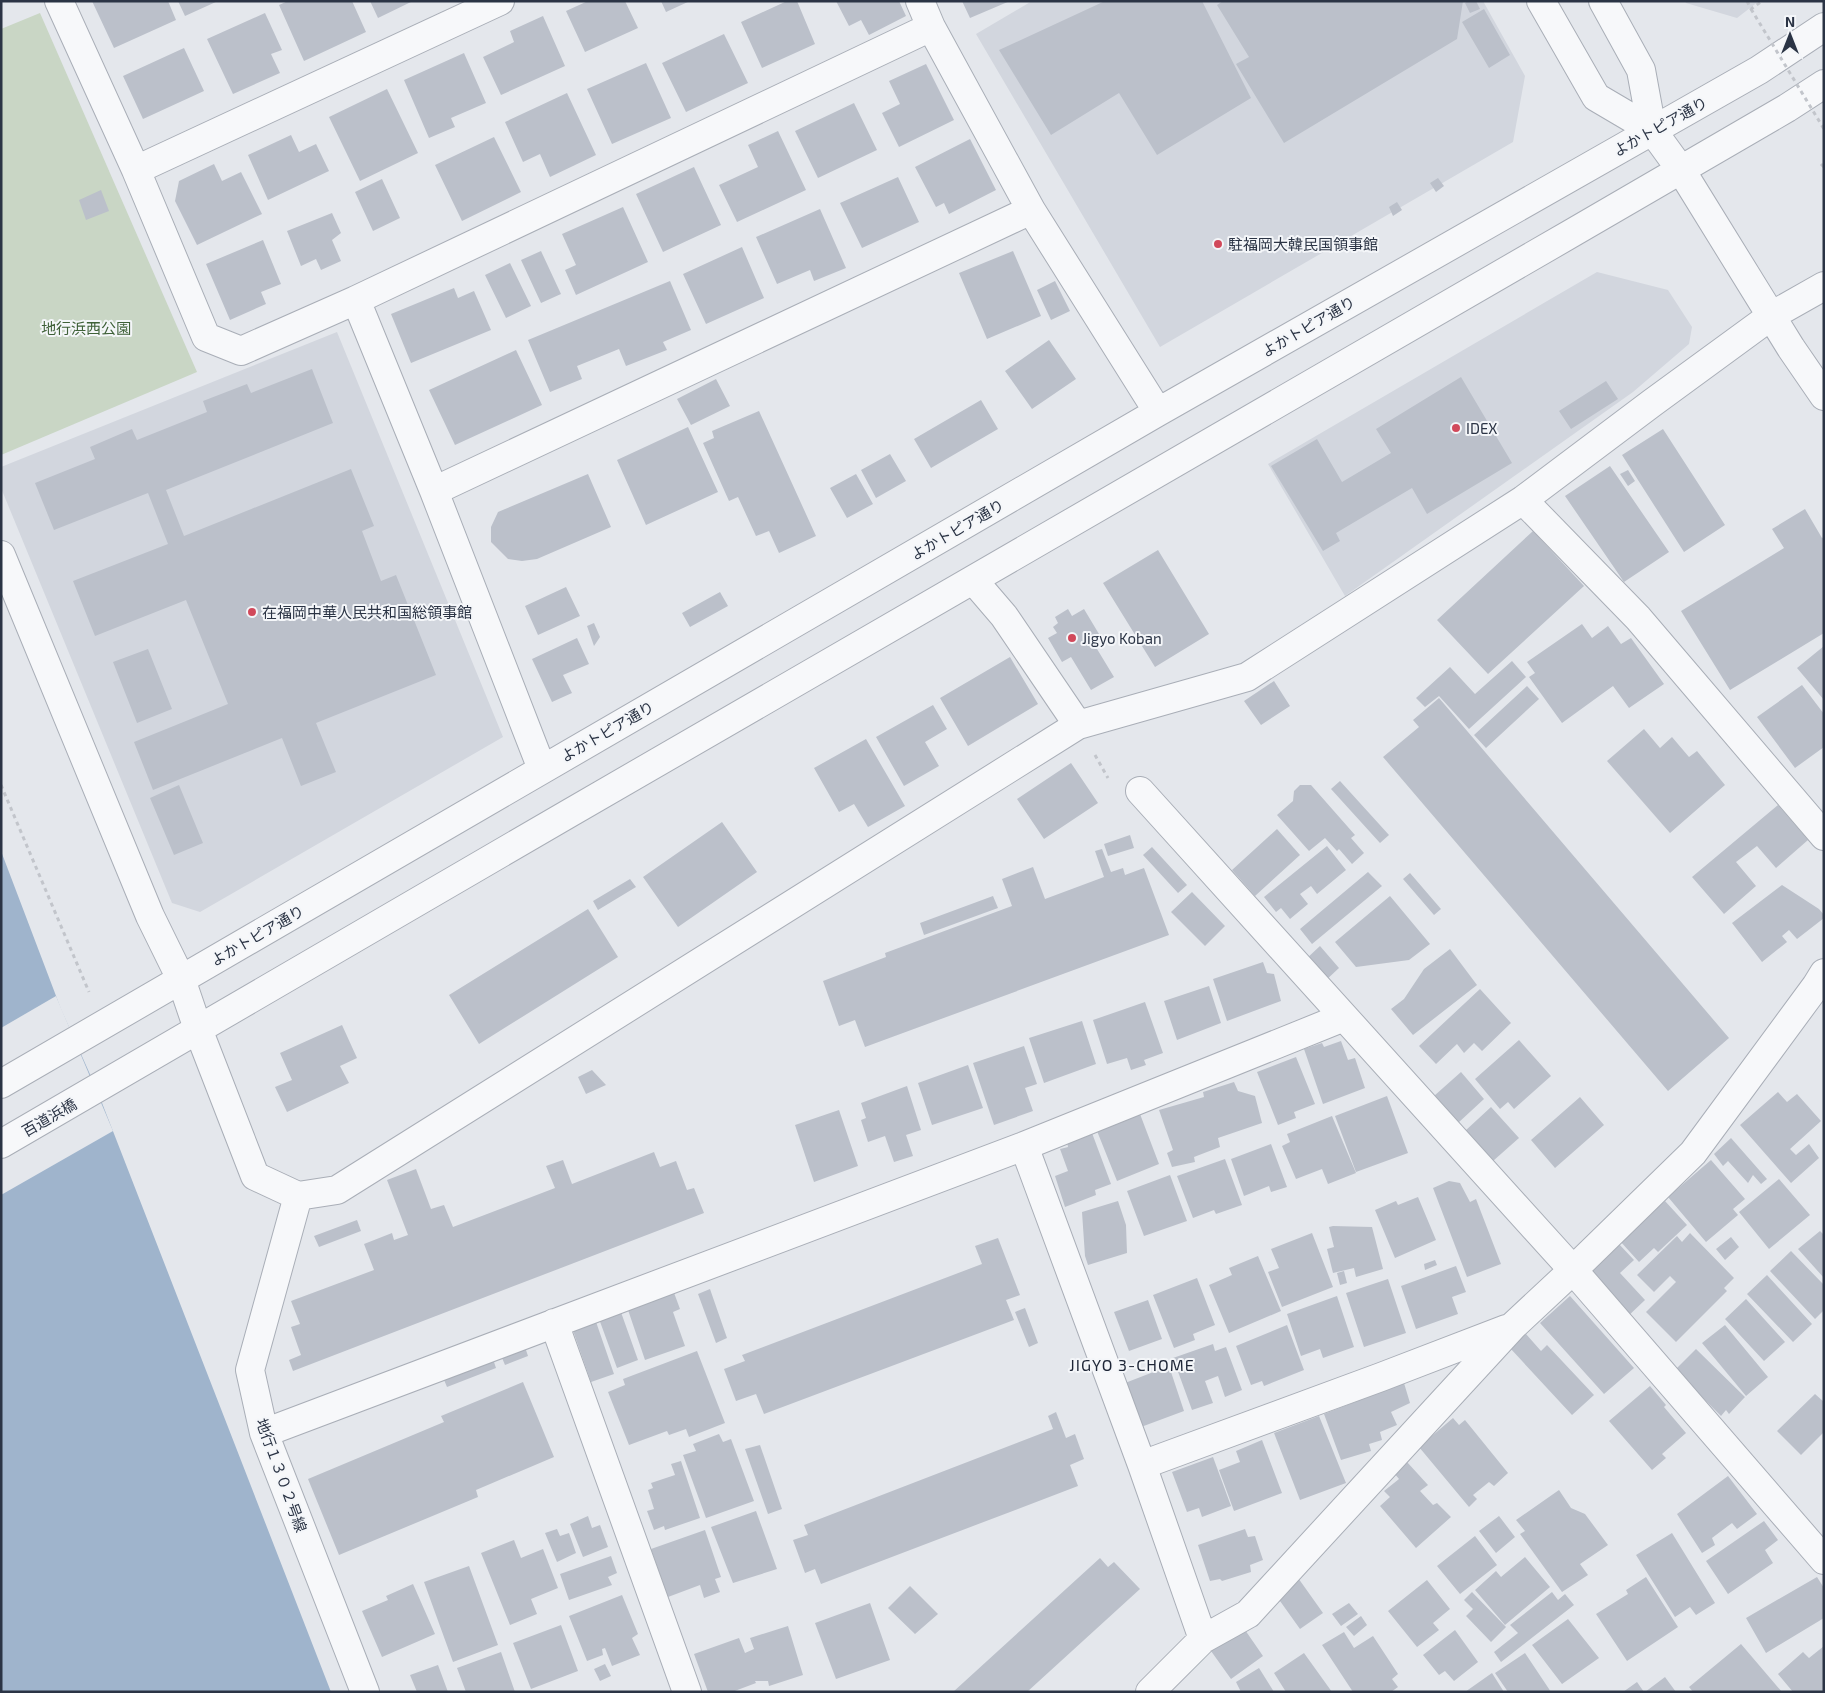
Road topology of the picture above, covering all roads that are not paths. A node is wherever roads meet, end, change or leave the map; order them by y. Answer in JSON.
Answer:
{"nodes":[{"id":1,"x":59,"y":1,"type":"edge"},
{"id":2,"x":500,"y":1,"type":"edge"},
{"id":3,"x":920,"y":1,"type":"edge"},
{"id":4,"x":1541,"y":1,"type":"edge"},
{"id":5,"x":1603,"y":1,"type":"edge"},
{"id":6,"x":1824,"y":26,"type":"edge"},
{"id":7,"x":931,"y":27,"type":"junction"},
{"id":8,"x":1824,"y":84,"type":"edge"},
{"id":9,"x":1652,"y":130,"type":"junction"},
{"id":10,"x":136,"y":170,"type":"junction"},
{"id":11,"x":1681,"y":170,"type":"junction"},
{"id":12,"x":1031,"y":210,"type":"junction"},
{"id":13,"x":1824,"y":286,"type":"edge"},
{"id":14,"x":356,"y":300,"type":"junction"},
{"id":15,"x":1771,"y":316,"type":"junction"},
{"id":16,"x":1824,"y":396,"type":"edge"},
{"id":17,"x":1158,"y":412,"type":"junction"},
{"id":18,"x":434,"y":491,"type":"junction"},
{"id":19,"x":1523,"y":500,"type":"junction"},
{"id":20,"x":1,"y":554,"type":"edge"},
{"id":21,"x":974,"y":581,"type":"junction"},
{"id":22,"x":1078,"y":725,"type":"junction"},
{"id":23,"x":542,"y":769,"type":"junction"},
{"id":24,"x":1140,"y":791,"type":"road end"},
{"id":25,"x":1824,"y":836,"type":"edge"},
{"id":26,"x":1824,"y":972,"type":"edge"},
{"id":27,"x":181,"y":979,"type":"junction"},
{"id":28,"x":1344,"y":1017,"type":"junction"},
{"id":29,"x":198,"y":1029,"type":"junction"},
{"id":30,"x":1,"y":1084,"type":"edge"},
{"id":31,"x":1,"y":1144,"type":"edge"},
{"id":32,"x":1024,"y":1146,"type":"junction"},
{"id":33,"x":298,"y":1196,"type":"junction"},
{"id":34,"x":1573,"y":1270,"type":"junction"},
{"id":35,"x":554,"y":1323,"type":"junction"},
{"id":36,"x":1513,"y":1326,"type":"junction"},
{"id":37,"x":264,"y":1432,"type":"junction"},
{"id":38,"x":1142,"y":1465,"type":"junction"},
{"id":39,"x":1824,"y":1560,"type":"edge"},
{"id":40,"x":1203,"y":1639,"type":"junction"},
{"id":41,"x":365,"y":1692,"type":"edge"},
{"id":42,"x":687,"y":1692,"type":"edge"},
{"id":43,"x":1150,"y":1692,"type":"edge"}],
"edges":[{"from":1,"to":10,"type":"street"},
{"from":2,"to":10,"type":"street"},
{"from":3,"to":7,"type":"street"},
{"from":4,"to":9,"type":"street"},
{"from":5,"to":9,"type":"street"},
{"from":6,"to":9,"type":"street","name":"よかトピア通り"},
{"from":7,"to":12,"type":"street"},
{"from":7,"to":14,"type":"street"},
{"from":8,"to":11,"type":"street"},
{"from":9,"to":11,"type":"street"},
{"from":9,"to":17,"type":"street","name":"よかトピア通り"},
{"from":10,"to":14,"type":"street"},
{"from":11,"to":15,"type":"street"},
{"from":11,"to":21,"type":"street"},
{"from":12,"to":17,"type":"street"},
{"from":12,"to":18,"type":"street"},
{"from":13,"to":15,"type":"street"},
{"from":14,"to":18,"type":"street"},
{"from":15,"to":16,"type":"street"},
{"from":15,"to":19,"type":"street"},
{"from":17,"to":23,"type":"street","name":"よかトピア通り"},
{"from":18,"to":23,"type":"street"},
{"from":19,"to":22,"type":"street"},
{"from":19,"to":25,"type":"street"},
{"from":20,"to":27,"type":"street"},
{"from":21,"to":22,"type":"street"},
{"from":21,"to":29,"type":"street"},
{"from":22,"to":33,"type":"street"},
{"from":23,"to":27,"type":"street","name":"よかトピア通り"},
{"from":24,"to":28,"type":"street"},
{"from":26,"to":34,"type":"street"},
{"from":27,"to":29,"type":"street"},
{"from":27,"to":30,"type":"street","name":"よかトピア通り"},
{"from":28,"to":32,"type":"street"},
{"from":28,"to":34,"type":"street"},
{"from":29,"to":31,"type":"street","name":"百道浜橋"},
{"from":29,"to":33,"type":"street"},
{"from":32,"to":35,"type":"street"},
{"from":32,"to":38,"type":"street"},
{"from":33,"to":37,"type":"street","name":"地行１３０２号線"},
{"from":34,"to":36,"type":"street"},
{"from":34,"to":39,"type":"street"},
{"from":35,"to":37,"type":"street"},
{"from":35,"to":42,"type":"street"},
{"from":36,"to":38,"type":"street"},
{"from":36,"to":40,"type":"street"},
{"from":37,"to":41,"type":"street","name":"地行１３０２号線"},
{"from":38,"to":40,"type":"street"},
{"from":40,"to":43,"type":"street"}]}
